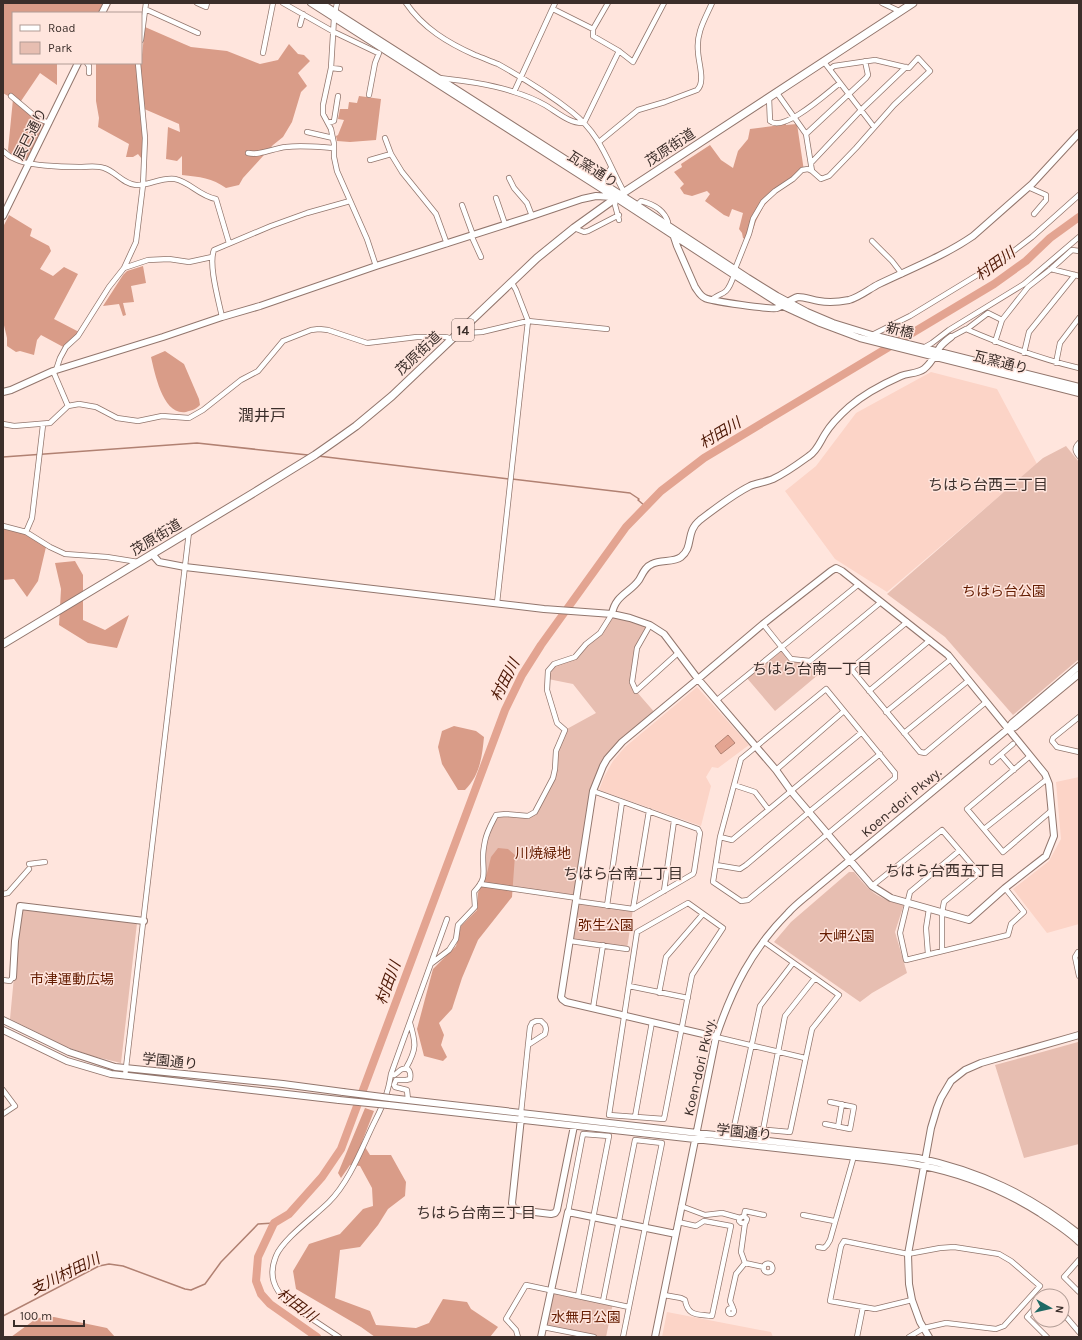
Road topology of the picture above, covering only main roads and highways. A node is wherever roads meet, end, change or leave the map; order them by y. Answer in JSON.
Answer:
{"nodes":[{"id":1,"x":914,"y":3,"type":"edge"},
{"id":2,"x":3,"y":644,"type":"edge"}],
"edges":[{"from":1,"to":2,"type":"main road","name":"茂原街道","number":"14"}]}
